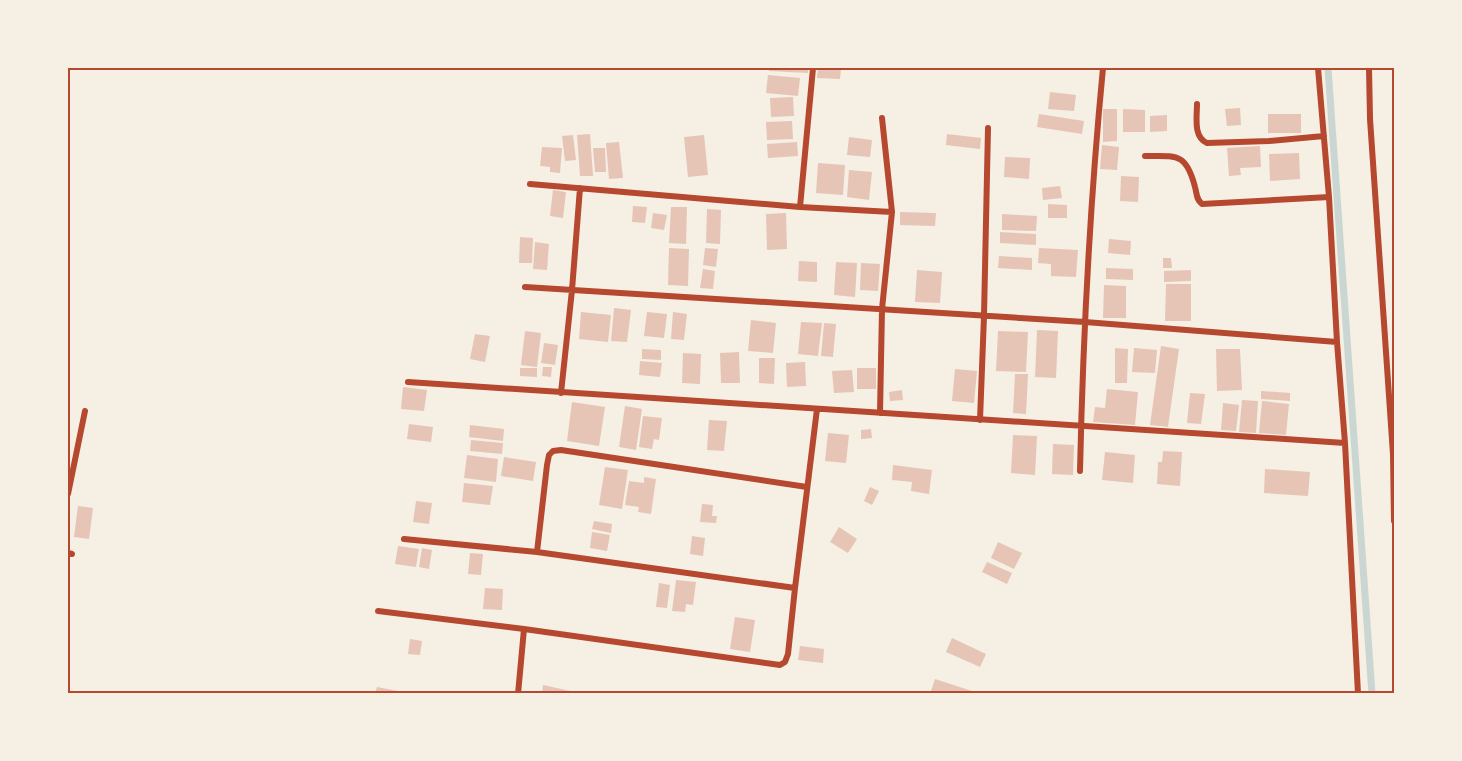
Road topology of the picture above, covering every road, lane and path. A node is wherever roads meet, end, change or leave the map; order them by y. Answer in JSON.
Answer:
{"nodes":[{"id":1,"x":813,"y":68,"type":"edge"},
{"id":2,"x":1103,"y":68,"type":"edge"},
{"id":3,"x":1318,"y":68,"type":"edge"},
{"id":4,"x":1369,"y":68,"type":"edge"},
{"id":5,"x":1197,"y":104,"type":"dead end"},
{"id":6,"x":882,"y":117,"type":"dead end"},
{"id":7,"x":988,"y":128,"type":"dead end"},
{"id":8,"x":1324,"y":136,"type":"junction"},
{"id":9,"x":1144,"y":156,"type":"dead end"},
{"id":10,"x":530,"y":184,"type":"dead end"},
{"id":11,"x":580,"y":188,"type":"junction"},
{"id":12,"x":1329,"y":197,"type":"junction"},
{"id":13,"x":800,"y":207,"type":"junction"},
{"id":14,"x":892,"y":212,"type":"junction"},
{"id":15,"x":525,"y":287,"type":"dead end"},
{"id":16,"x":572,"y":290,"type":"junction"},
{"id":17,"x":882,"y":309,"type":"junction"},
{"id":18,"x":984,"y":316,"type":"junction"},
{"id":19,"x":1085,"y":322,"type":"junction"},
{"id":20,"x":1337,"y":342,"type":"junction"},
{"id":21,"x":408,"y":382,"type":"dead end"},
{"id":22,"x":561,"y":393,"type":"junction"},
{"id":23,"x":817,"y":409,"type":"junction"},
{"id":24,"x":85,"y":411,"type":"dead end"},
{"id":25,"x":880,"y":413,"type":"junction"},
{"id":26,"x":980,"y":420,"type":"junction"},
{"id":27,"x":1081,"y":426,"type":"junction"},
{"id":28,"x":1345,"y":443,"type":"junction"},
{"id":29,"x":1080,"y":471,"type":"dead end"},
{"id":30,"x":807,"y":487,"type":"junction"},
{"id":31,"x":68,"y":494,"type":"edge"},
{"id":32,"x":1395,"y":521,"type":"edge"},
{"id":33,"x":404,"y":539,"type":"dead end"},
{"id":34,"x":537,"y":552,"type":"junction"},
{"id":35,"x":795,"y":588,"type":"junction"},
{"id":36,"x":378,"y":611,"type":"dead end"},
{"id":37,"x":524,"y":629,"type":"junction"},
{"id":38,"x":518,"y":693,"type":"edge"},
{"id":39,"x":1358,"y":693,"type":"edge"}],
"edges":[{"from":1,"to":13,"type":"street"},
{"from":2,"to":19,"type":"street"},
{"from":3,"to":8,"type":"street"},
{"from":4,"to":32,"type":"street"},
{"from":5,"to":8,"type":"street"},
{"from":6,"to":14,"type":"street"},
{"from":7,"to":18,"type":"street"},
{"from":8,"to":12,"type":"street"},
{"from":9,"to":12,"type":"street"},
{"from":10,"to":11,"type":"street"},
{"from":11,"to":13,"type":"street"},
{"from":11,"to":16,"type":"street"},
{"from":12,"to":20,"type":"street"},
{"from":13,"to":14,"type":"street"},
{"from":14,"to":17,"type":"street"},
{"from":15,"to":16,"type":"street"},
{"from":16,"to":17,"type":"street"},
{"from":16,"to":22,"type":"street"},
{"from":17,"to":18,"type":"street"},
{"from":17,"to":25,"type":"street"},
{"from":18,"to":19,"type":"street"},
{"from":18,"to":26,"type":"street"},
{"from":19,"to":20,"type":"street"},
{"from":19,"to":27,"type":"street"},
{"from":20,"to":28,"type":"street"},
{"from":21,"to":22,"type":"street"},
{"from":22,"to":23,"type":"street"},
{"from":23,"to":25,"type":"street"},
{"from":23,"to":30,"type":"street"},
{"from":24,"to":31,"type":"street"},
{"from":25,"to":26,"type":"street"},
{"from":26,"to":27,"type":"street"},
{"from":27,"to":28,"type":"street"},
{"from":27,"to":29,"type":"street"},
{"from":28,"to":39,"type":"street"},
{"from":30,"to":34,"type":"street"},
{"from":30,"to":35,"type":"street"},
{"from":33,"to":34,"type":"street"},
{"from":34,"to":35,"type":"street"},
{"from":35,"to":37,"type":"street"},
{"from":36,"to":37,"type":"street"},
{"from":37,"to":38,"type":"street"}]}
